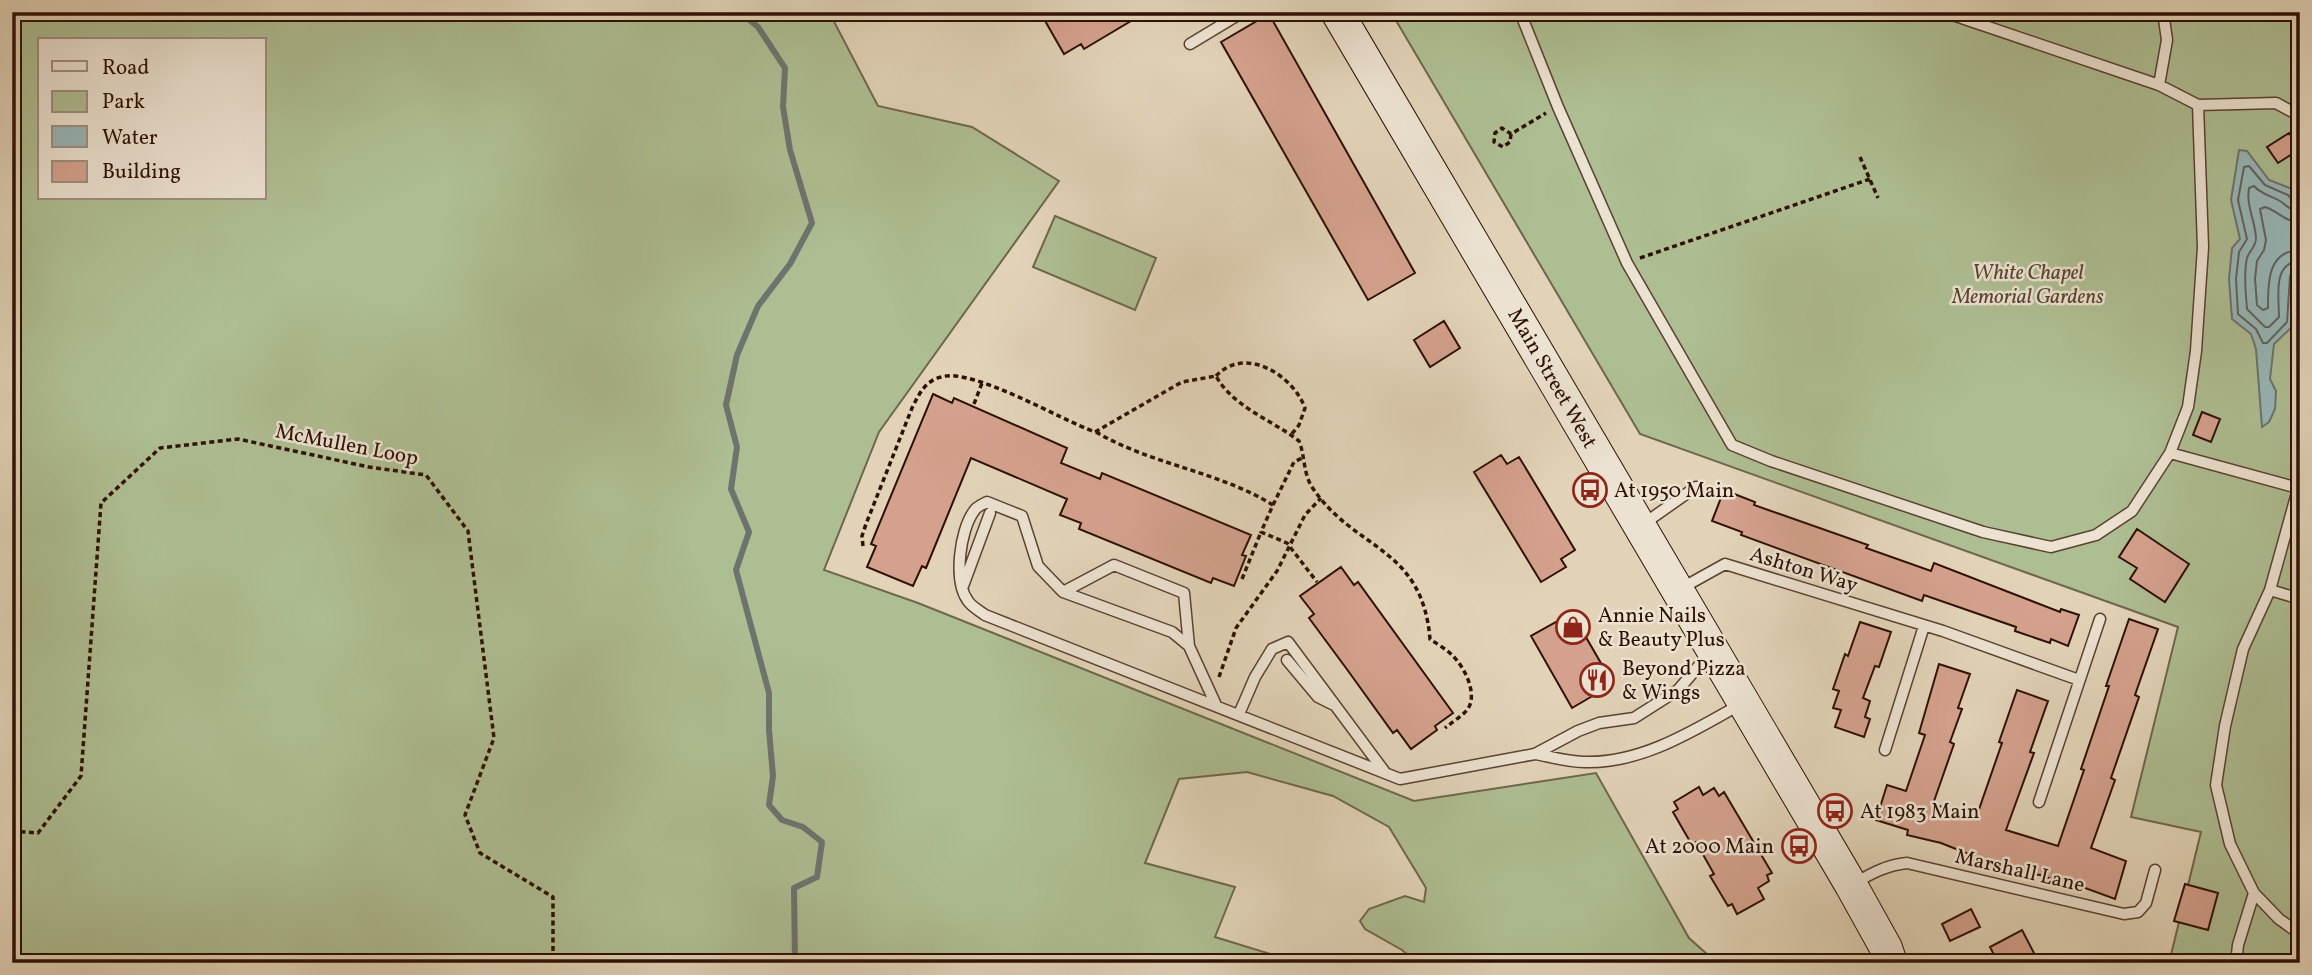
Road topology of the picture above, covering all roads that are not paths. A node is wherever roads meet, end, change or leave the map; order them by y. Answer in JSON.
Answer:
{"nodes":[{"id":1,"x":1243,"y":12,"type":"edge"},
{"id":2,"x":1337,"y":12,"type":"edge"},
{"id":3,"x":1520,"y":12,"type":"edge"},
{"id":4,"x":1944,"y":12,"type":"edge"},
{"id":5,"x":2163,"y":12,"type":"edge"},
{"id":6,"x":1190,"y":44,"type":"dead end"},
{"id":7,"x":2160,"y":85,"type":"junction"},
{"id":8,"x":2198,"y":106,"type":"junction"},
{"id":9,"x":2300,"y":116,"type":"edge"},
{"id":10,"x":2170,"y":453,"type":"junction"},
{"id":11,"x":2299,"y":485,"type":"edge"},
{"id":12,"x":1696,"y":487,"type":"dead end"},
{"id":13,"x":990,"y":513,"type":"dead end"},
{"id":14,"x":1640,"y":526,"type":"junction"},
{"id":15,"x":962,"y":588,"type":"junction"},
{"id":16,"x":1677,"y":590,"type":"junction"},
{"id":17,"x":2270,"y":590,"type":"junction"},
{"id":18,"x":1063,"y":592,"type":"junction"},
{"id":19,"x":2300,"y":599,"type":"edge"},
{"id":20,"x":2100,"y":619,"type":"dead end"},
{"id":21,"x":1924,"y":626,"type":"junction"},
{"id":22,"x":1189,"y":646,"type":"junction"},
{"id":23,"x":1713,"y":649,"type":"junction"},
{"id":24,"x":1287,"y":660,"type":"dead end"},
{"id":25,"x":2080,"y":680,"type":"junction"},
{"id":26,"x":1743,"y":703,"type":"junction"},
{"id":27,"x":1216,"y":705,"type":"junction"},
{"id":28,"x":1335,"y":706,"type":"junction"},
{"id":29,"x":1239,"y":714,"type":"junction"},
{"id":30,"x":1885,"y":750,"type":"dead end"},
{"id":31,"x":1535,"y":754,"type":"junction"},
{"id":32,"x":1386,"y":773,"type":"junction"},
{"id":33,"x":2039,"y":802,"type":"dead end"},
{"id":34,"x":2155,"y":870,"type":"dead end"},
{"id":35,"x":1851,"y":885,"type":"junction"},
{"id":36,"x":2254,"y":893,"type":"junction"},
{"id":37,"x":2300,"y":934,"type":"edge"},
{"id":38,"x":1892,"y":963,"type":"edge"},
{"id":39,"x":2236,"y":963,"type":"edge"}],
"edges":[{"from":1,"to":6,"type":"lane"},
{"from":2,"to":14,"type":"main road","name":"Main Street West"},
{"from":3,"to":10,"type":"lane"},
{"from":4,"to":7,"type":"lane"},
{"from":5,"to":7,"type":"lane"},
{"from":7,"to":8,"type":"lane"},
{"from":8,"to":9,"type":"lane"},
{"from":8,"to":10,"type":"lane"},
{"from":10,"to":11,"type":"lane"},
{"from":11,"to":17,"type":"lane"},
{"from":12,"to":14,"type":"lane"},
{"from":13,"to":15,"type":"lane"},
{"from":14,"to":16,"type":"main road","name":"Main Street West"},
{"from":15,"to":18,"type":"lane"},
{"from":15,"to":27,"type":"lane"},
{"from":16,"to":21,"type":"lane","name":"Ashton Way"},
{"from":16,"to":23,"type":"main road","name":"Main Street West"},
{"from":17,"to":19,"type":"lane"},
{"from":17,"to":36,"type":"lane"},
{"from":18,"to":22,"type":"lane"},
{"from":18,"to":22,"type":"lane"},
{"from":20,"to":25,"type":"lane"},
{"from":21,"to":25,"type":"lane","name":"Ashton Way"},
{"from":21,"to":30,"type":"lane"},
{"from":22,"to":27,"type":"lane"},
{"from":23,"to":26,"type":"main road","name":"Main Street West"},
{"from":23,"to":31,"type":"lane"},
{"from":24,"to":28,"type":"lane"},
{"from":25,"to":33,"type":"lane"},
{"from":26,"to":31,"type":"lane"},
{"from":26,"to":35,"type":"main road","name":"Main Street West"},
{"from":27,"to":29,"type":"lane"},
{"from":28,"to":29,"type":"lane"},
{"from":28,"to":32,"type":"lane"},
{"from":29,"to":32,"type":"lane"},
{"from":31,"to":32,"type":"lane"},
{"from":34,"to":35,"type":"lane","name":"Marshall Lane"},
{"from":35,"to":38,"type":"main road","name":"Main Street West"},
{"from":36,"to":37,"type":"lane"},
{"from":36,"to":39,"type":"lane"}]}
